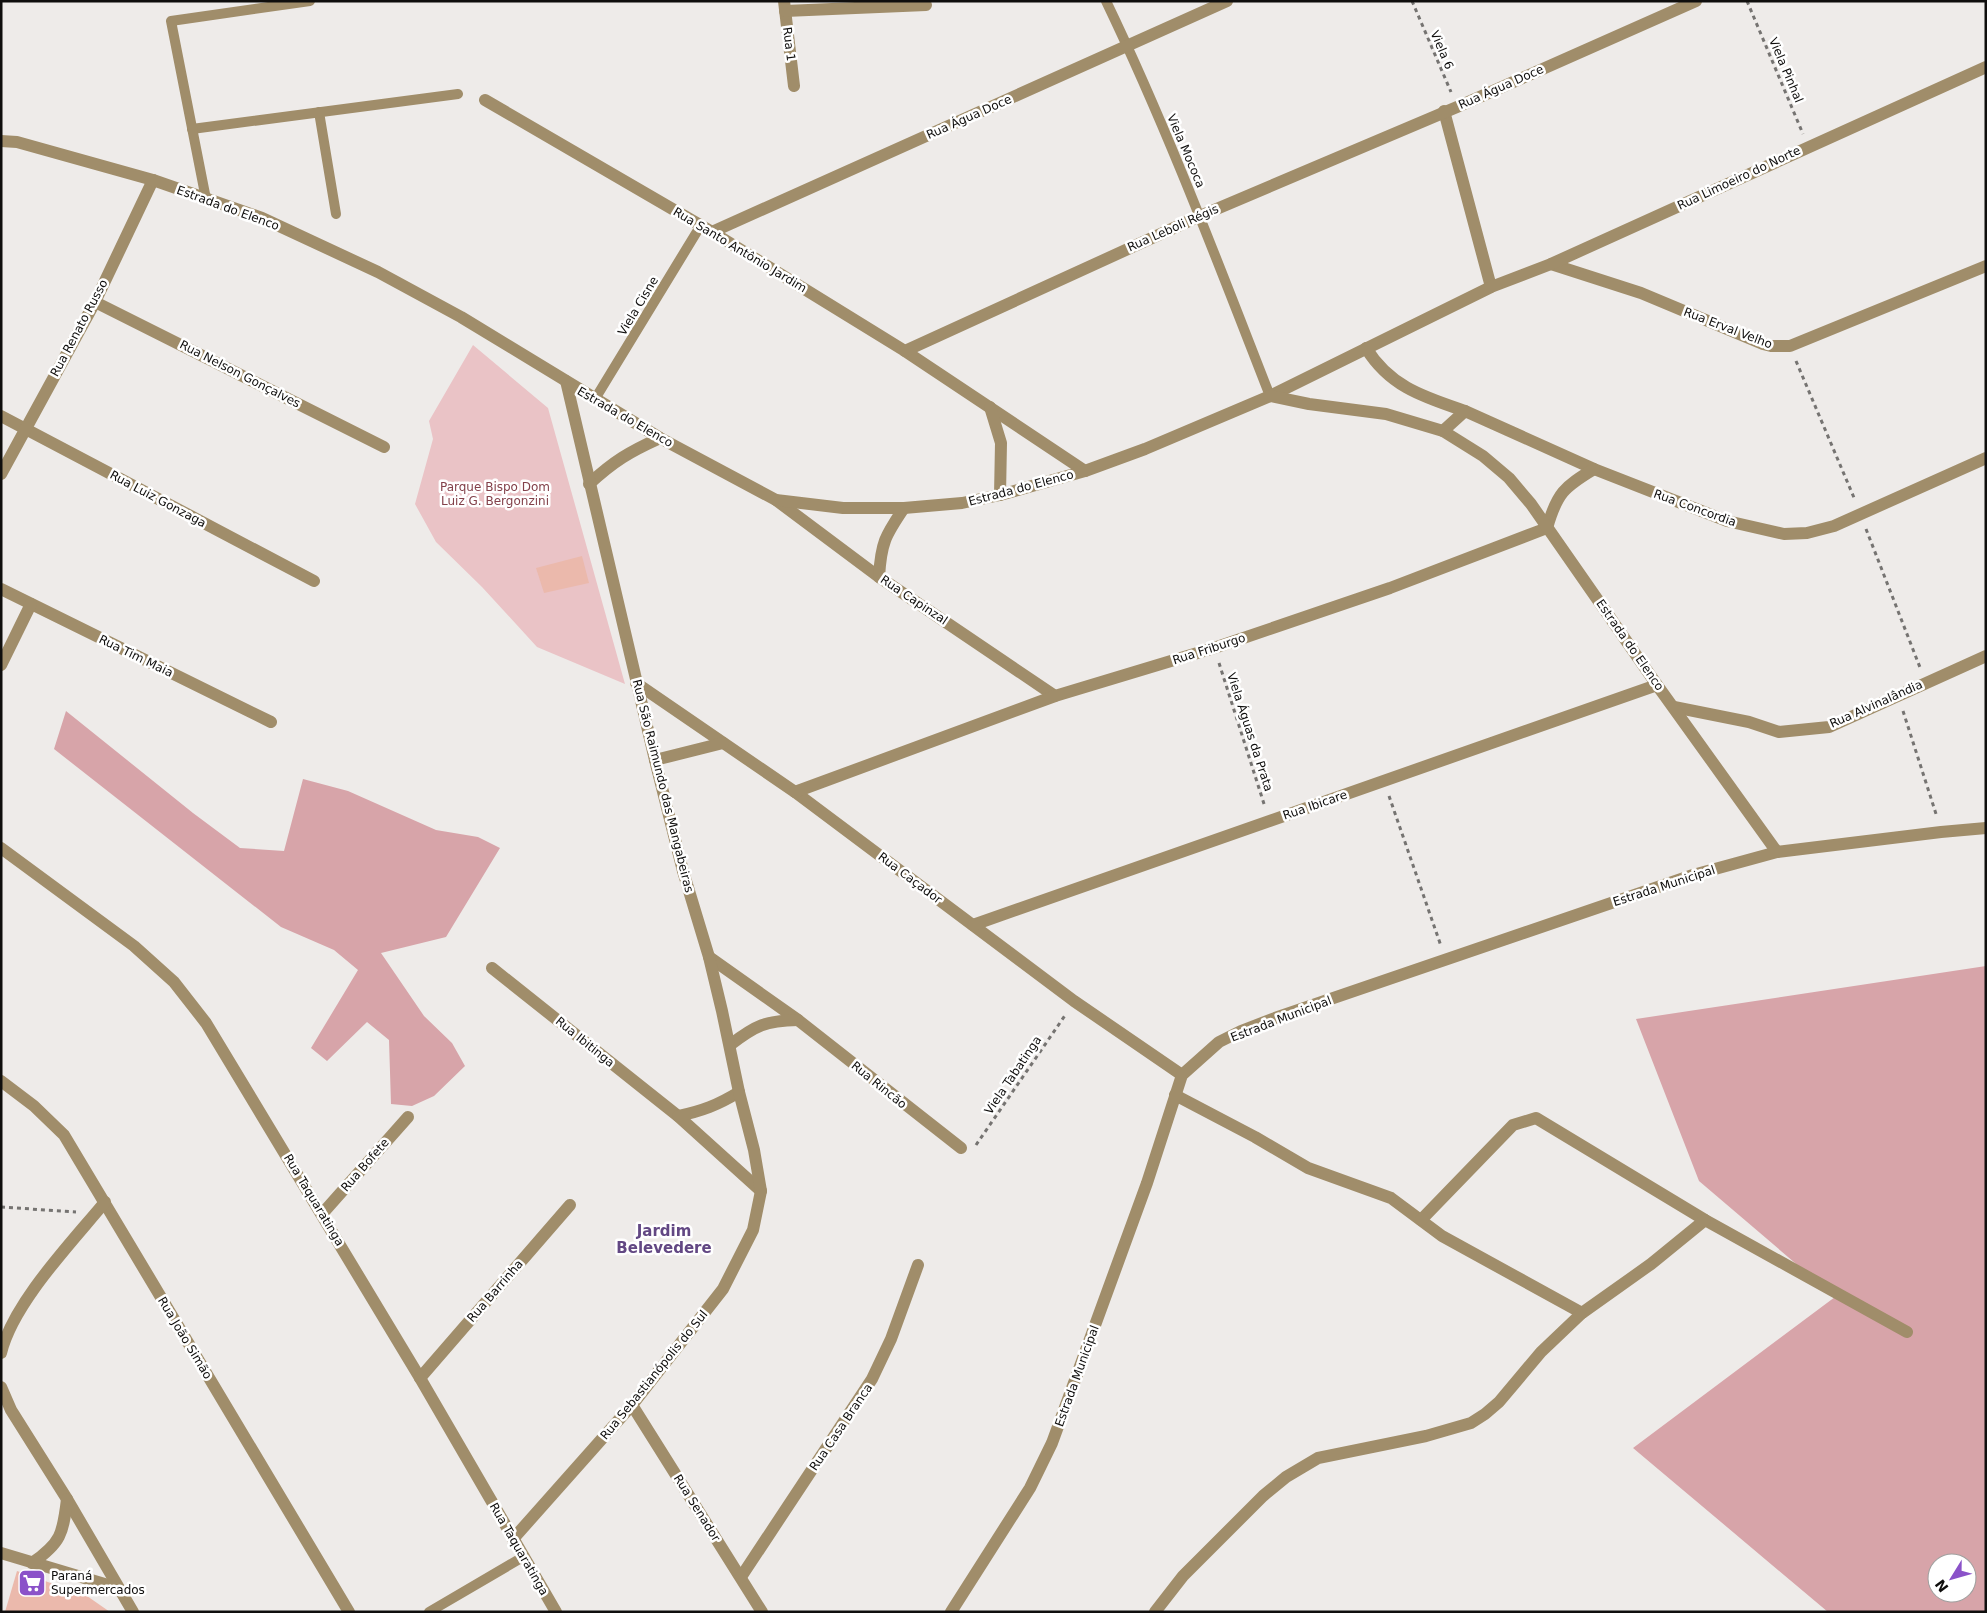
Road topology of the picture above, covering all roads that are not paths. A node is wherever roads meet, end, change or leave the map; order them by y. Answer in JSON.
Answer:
{"nodes":[{"id":1,"x":310,"y":1,"type":"edge"},
{"id":2,"x":1106,"y":1,"type":"edge"},
{"id":3,"x":1227,"y":1,"type":"edge"},
{"id":4,"x":1696,"y":1,"type":"edge"},
{"id":5,"x":831,"y":5,"type":"edge"},
{"id":6,"x":926,"y":5,"type":"dead end"},
{"id":7,"x":784,"y":6,"type":"edge"},
{"id":8,"x":1128,"y":46,"type":"junction"},
{"id":9,"x":1986,"y":66,"type":"edge"},
{"id":10,"x":794,"y":86,"type":"dead end"},
{"id":11,"x":458,"y":94,"type":"dead end"},
{"id":12,"x":485,"y":100,"type":"dead end"},
{"id":13,"x":1444,"y":111,"type":"junction"},
{"id":14,"x":319,"y":112,"type":"junction"},
{"id":15,"x":192,"y":129,"type":"junction"},
{"id":16,"x":1,"y":141,"type":"edge"},
{"id":17,"x":153,"y":180,"type":"junction"},
{"id":18,"x":206,"y":199,"type":"junction"},
{"id":19,"x":336,"y":214,"type":"dead end"},
{"id":20,"x":1200,"y":216,"type":"junction"},
{"id":21,"x":707,"y":228,"type":"junction"},
{"id":22,"x":1551,"y":264,"type":"junction"},
{"id":23,"x":1986,"y":266,"type":"edge"},
{"id":24,"x":1491,"y":286,"type":"junction"},
{"id":25,"x":95,"y":302,"type":"junction"},
{"id":26,"x":1366,"y":348,"type":"junction"},
{"id":27,"x":905,"y":351,"type":"junction"},
{"id":28,"x":566,"y":382,"type":"junction"},
{"id":29,"x":1270,"y":396,"type":"junction"},
{"id":30,"x":596,"y":399,"type":"junction"},
{"id":31,"x":990,"y":407,"type":"junction"},
{"id":32,"x":1465,"y":411,"type":"junction"},
{"id":33,"x":1,"y":416,"type":"edge"},
{"id":34,"x":25,"y":430,"type":"junction"},
{"id":35,"x":1443,"y":431,"type":"junction"},
{"id":36,"x":660,"y":438,"type":"junction"},
{"id":37,"x":384,"y":447,"type":"dead end"},
{"id":38,"x":1986,"y":458,"type":"edge"},
{"id":39,"x":1594,"y":469,"type":"junction"},
{"id":40,"x":1084,"y":471,"type":"junction"},
{"id":41,"x":1,"y":474,"type":"edge"},
{"id":42,"x":589,"y":484,"type":"junction"},
{"id":43,"x":1000,"y":495,"type":"junction"},
{"id":44,"x":776,"y":500,"type":"junction"},
{"id":45,"x":904,"y":508,"type":"junction"},
{"id":46,"x":1547,"y":528,"type":"junction"},
{"id":47,"x":879,"y":577,"type":"junction"},
{"id":48,"x":314,"y":581,"type":"dead end"},
{"id":49,"x":1,"y":589,"type":"edge"},
{"id":50,"x":31,"y":604,"type":"junction"},
{"id":51,"x":1986,"y":656,"type":"edge"},
{"id":52,"x":1,"y":665,"type":"edge"},
{"id":53,"x":636,"y":683,"type":"junction"},
{"id":54,"x":1657,"y":685,"type":"junction"},
{"id":55,"x":1055,"y":696,"type":"junction"},
{"id":56,"x":1674,"y":707,"type":"junction"},
{"id":57,"x":271,"y":722,"type":"dead end"},
{"id":58,"x":723,"y":743,"type":"junction"},
{"id":59,"x":655,"y":760,"type":"junction"},
{"id":60,"x":795,"y":792,"type":"junction"},
{"id":61,"x":1986,"y":828,"type":"edge"},
{"id":62,"x":1,"y":848,"type":"edge"},
{"id":63,"x":1777,"y":852,"type":"junction"},
{"id":64,"x":973,"y":925,"type":"junction"},
{"id":65,"x":709,"y":957,"type":"junction"},
{"id":66,"x":492,"y":968,"type":"dead end"},
{"id":67,"x":798,"y":1020,"type":"junction"},
{"id":68,"x":730,"y":1045,"type":"junction"},
{"id":69,"x":1182,"y":1075,"type":"junction"},
{"id":70,"x":1,"y":1081,"type":"edge"},
{"id":71,"x":739,"y":1092,"type":"junction"},
{"id":72,"x":1175,"y":1095,"type":"junction"},
{"id":73,"x":678,"y":1116,"type":"junction"},
{"id":74,"x":408,"y":1117,"type":"dead end"},
{"id":75,"x":961,"y":1148,"type":"road end"},
{"id":76,"x":761,"y":1191,"type":"junction"},
{"id":77,"x":105,"y":1202,"type":"junction"},
{"id":78,"x":570,"y":1205,"type":"dead end"},
{"id":79,"x":322,"y":1214,"type":"junction"},
{"id":80,"x":1421,"y":1220,"type":"junction"},
{"id":81,"x":1705,"y":1220,"type":"junction"},
{"id":82,"x":918,"y":1265,"type":"dead end"},
{"id":83,"x":1582,"y":1313,"type":"junction"},
{"id":84,"x":1907,"y":1332,"type":"dead end"},
{"id":85,"x":1,"y":1353,"type":"edge"},
{"id":86,"x":420,"y":1378,"type":"junction"},
{"id":87,"x":1,"y":1387,"type":"edge"},
{"id":88,"x":632,"y":1405,"type":"junction"},
{"id":89,"x":68,"y":1499,"type":"junction"},
{"id":90,"x":513,"y":1539,"type":"junction"},
{"id":91,"x":1,"y":1553,"type":"edge"},
{"id":92,"x":523,"y":1557,"type":"junction"},
{"id":93,"x":32,"y":1563,"type":"junction"},
{"id":94,"x":741,"y":1577,"type":"junction"},
{"id":95,"x":118,"y":1588,"type":"junction"},
{"id":96,"x":133,"y":1612,"type":"edge"},
{"id":97,"x":349,"y":1612,"type":"edge"},
{"id":98,"x":430,"y":1612,"type":"edge"},
{"id":99,"x":556,"y":1612,"type":"edge"},
{"id":100,"x":762,"y":1612,"type":"edge"},
{"id":101,"x":951,"y":1612,"type":"edge"},
{"id":102,"x":1155,"y":1612,"type":"edge"}],
"edges":[{"from":1,"to":15,"type":"lane"},
{"from":2,"to":8,"type":"lane","name":"Viela Mococa"},
{"from":3,"to":8,"type":"street","name":"Rua Água Doce"},
{"from":4,"to":13,"type":"street","name":"Rua Água Doce"},
{"from":5,"to":6,"type":"street"},
{"from":5,"to":7,"type":"street"},
{"from":7,"to":10,"type":"street","name":"Rua 1"},
{"from":8,"to":20,"type":"lane","name":"Viela Mococa"},
{"from":8,"to":21,"type":"street","name":"Rua Água Doce"},
{"from":9,"to":22,"type":"street","name":"Rua Limoeiro do Norte"},
{"from":11,"to":14,"type":"lane"},
{"from":12,"to":21,"type":"street","name":"Rua Santo Antônio Jardim"},
{"from":13,"to":20,"type":"street","name":"Rua Leboli Régis"},
{"from":13,"to":24,"type":"street","name":"Rua Água Doce"},
{"from":14,"to":15,"type":"lane"},
{"from":14,"to":19,"type":"lane"},
{"from":15,"to":18,"type":"lane"},
{"from":16,"to":17,"type":"street","name":"Estrada do Elenco"},
{"from":17,"to":18,"type":"street","name":"Estrada do Elenco"},
{"from":17,"to":25,"type":"street","name":"Rua Renato Russo"},
{"from":18,"to":28,"type":"street","name":"Estrada do Elenco"},
{"from":20,"to":27,"type":"street","name":"Rua Leboli Régis"},
{"from":20,"to":29,"type":"lane","name":"Viela Mococa"},
{"from":21,"to":27,"type":"street","name":"Rua Santo Antônio Jardim"},
{"from":21,"to":30,"type":"lane","name":"Viela Cisne"},
{"from":22,"to":23,"type":"street","name":"Rua Erval Velho"},
{"from":22,"to":24,"type":"street","name":"Rua Limoeiro do Norte"},
{"from":24,"to":26,"type":"street","name":"Estrada do Elenco"},
{"from":25,"to":34,"type":"street","name":"Rua Renato Russo"},
{"from":25,"to":37,"type":"street","name":"Rua Nelson Gonçalves"},
{"from":26,"to":29,"type":"street","name":"Estrada do Elenco"},
{"from":26,"to":32,"type":"street"},
{"from":27,"to":31,"type":"street","name":"Rua Santo Antônio Jardim"},
{"from":28,"to":30,"type":"street","name":"Estrada do Elenco"},
{"from":28,"to":42,"type":"street","name":"Rua São Raimundo das Mangabeiras"},
{"from":29,"to":35,"type":"street","name":"Estrada do Elenco"},
{"from":29,"to":40,"type":"street","name":"Estrada do Elenco"},
{"from":30,"to":36,"type":"street","name":"Estrada do Elenco"},
{"from":31,"to":40,"type":"street","name":"Rua Santo Antônio Jardim"},
{"from":31,"to":43,"type":"street"},
{"from":32,"to":35,"type":"street"},
{"from":32,"to":39,"type":"street","name":"Rua Concordia"},
{"from":33,"to":34,"type":"street","name":"Rua Luiz Gonzaga"},
{"from":34,"to":41,"type":"street","name":"Rua Renato Russo"},
{"from":34,"to":48,"type":"street","name":"Rua Luiz Gonzaga"},
{"from":35,"to":46,"type":"street","name":"Estrada do Elenco"},
{"from":36,"to":42,"type":"street"},
{"from":36,"to":44,"type":"street","name":"Estrada do Elenco"},
{"from":38,"to":39,"type":"street","name":"Rua Concordia"},
{"from":39,"to":46,"type":"street"},
{"from":40,"to":43,"type":"street","name":"Estrada do Elenco"},
{"from":42,"to":53,"type":"street","name":"Rua São Raimundo das Mangabeiras"},
{"from":43,"to":45,"type":"street","name":"Estrada do Elenco"},
{"from":44,"to":45,"type":"street","name":"Estrada do Elenco"},
{"from":44,"to":47,"type":"street","name":"Rua Capinzal"},
{"from":45,"to":47,"type":"street"},
{"from":46,"to":54,"type":"street","name":"Estrada do Elenco"},
{"from":46,"to":55,"type":"street","name":"Rua Friburgo"},
{"from":47,"to":55,"type":"street","name":"Rua Capinzal"},
{"from":49,"to":50,"type":"street","name":"Rua Tim Maia"},
{"from":50,"to":52,"type":"street"},
{"from":50,"to":57,"type":"street","name":"Rua Tim Maia"},
{"from":51,"to":56,"type":"street","name":"Rua Alvinalândia"},
{"from":53,"to":58,"type":"street","name":"Rua Caçador"},
{"from":53,"to":59,"type":"street","name":"Rua São Raimundo das Mangabeiras"},
{"from":54,"to":56,"type":"street","name":"Estrada do Elenco"},
{"from":54,"to":64,"type":"street","name":"Rua Ibicare"},
{"from":55,"to":60,"type":"street","name":"Rua Friburgo"},
{"from":56,"to":63,"type":"street","name":"Estrada do Elenco"},
{"from":58,"to":59,"type":"street"},
{"from":58,"to":60,"type":"street","name":"Rua Caçador"},
{"from":59,"to":65,"type":"street","name":"Rua São Raimundo das Mangabeiras"},
{"from":60,"to":64,"type":"street","name":"Rua Caçador"},
{"from":61,"to":63,"type":"street"},
{"from":62,"to":79,"type":"street","name":"Rua Taquaratinga"},
{"from":63,"to":69,"type":"street","name":"Estrada Municipal"},
{"from":64,"to":69,"type":"street","name":"Rua Caçador"},
{"from":65,"to":67,"type":"street","name":"Rua Rincão"},
{"from":65,"to":68,"type":"street","name":"Rua São Raimundo das Mangabeiras"},
{"from":66,"to":73,"type":"street","name":"Rua Ibitinga"},
{"from":67,"to":68,"type":"street"},
{"from":67,"to":75,"type":"street","name":"Rua Rincão"},
{"from":68,"to":71,"type":"street","name":"Rua São Raimundo das Mangabeiras"},
{"from":69,"to":72,"type":"street","name":"Estrada Municipal"},
{"from":70,"to":77,"type":"street","name":"Rua João Simão"},
{"from":71,"to":73,"type":"street"},
{"from":71,"to":76,"type":"street","name":"Rua São Raimundo das Mangabeiras"},
{"from":72,"to":80,"type":"street"},
{"from":72,"to":101,"type":"street","name":"Estrada Municipal"},
{"from":73,"to":76,"type":"street","name":"Rua Ibitinga"},
{"from":74,"to":79,"type":"street","name":"Rua Bofete"},
{"from":76,"to":88,"type":"street","name":"Rua Sebastianópolis do Sul"},
{"from":77,"to":85,"type":"street"},
{"from":77,"to":97,"type":"street","name":"Rua João Simão"},
{"from":78,"to":86,"type":"street","name":"Rua Barrinha"},
{"from":79,"to":86,"type":"street","name":"Rua Taquaratinga"},
{"from":80,"to":81,"type":"street"},
{"from":80,"to":83,"type":"street"},
{"from":81,"to":83,"type":"street"},
{"from":81,"to":84,"type":"street"},
{"from":82,"to":94,"type":"street","name":"Rua Casa Branca"},
{"from":83,"to":102,"type":"street"},
{"from":86,"to":90,"type":"street","name":"Rua Taquaratinga"},
{"from":87,"to":89,"type":"street"},
{"from":88,"to":90,"type":"street","name":"Rua Sebastianópolis do Sul"},
{"from":88,"to":94,"type":"street","name":"Rua Senador"},
{"from":89,"to":93,"type":"street"},
{"from":89,"to":95,"type":"street"},
{"from":90,"to":92,"type":"street","name":"Rua Taquaratinga"},
{"from":91,"to":93,"type":"street"},
{"from":92,"to":98,"type":"lane"},
{"from":92,"to":99,"type":"street","name":"Rua Taquaratinga"},
{"from":93,"to":95,"type":"street"},
{"from":94,"to":100,"type":"street","name":"Rua Senador"},
{"from":95,"to":96,"type":"street"}]}
